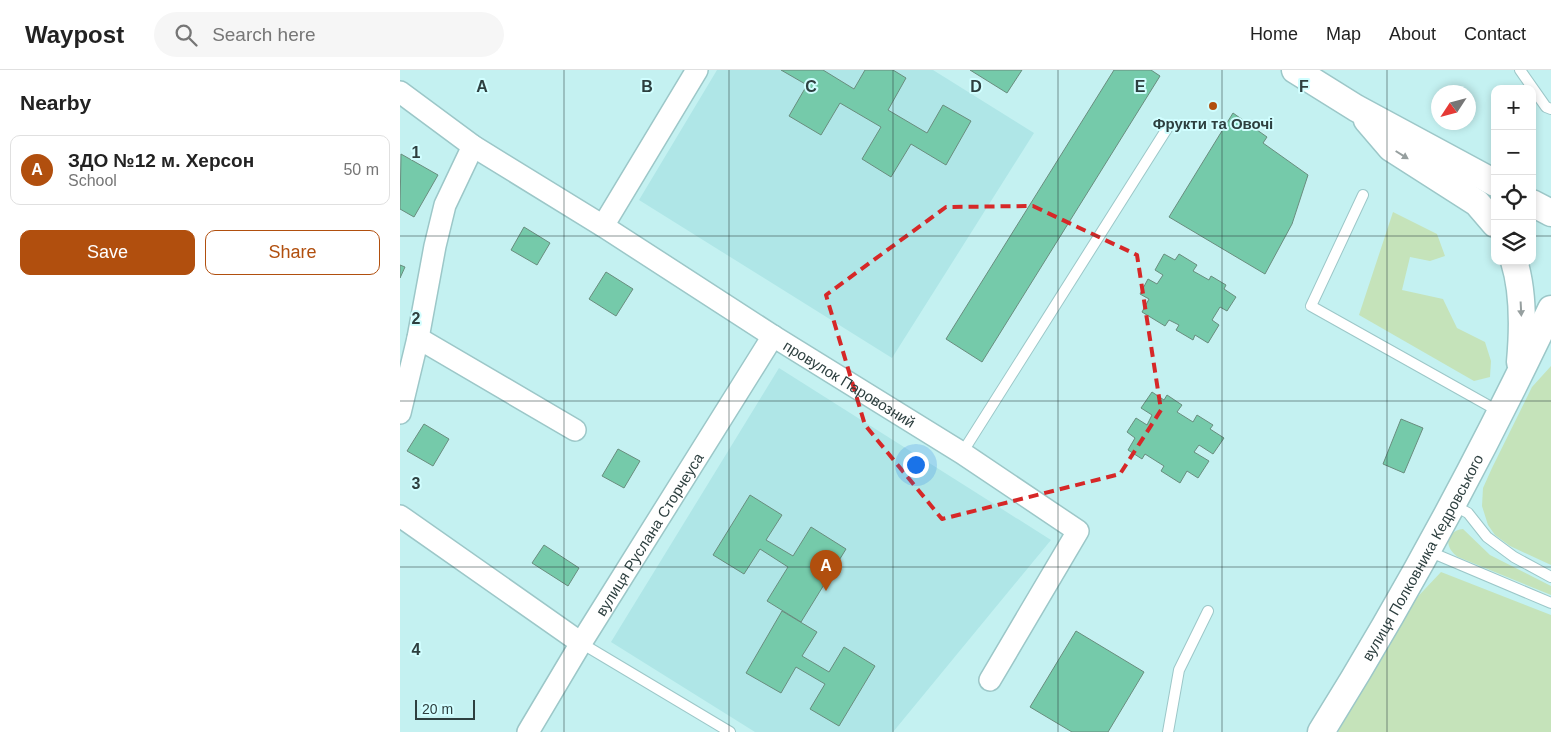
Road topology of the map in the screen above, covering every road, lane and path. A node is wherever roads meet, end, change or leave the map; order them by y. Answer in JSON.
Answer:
{"nodes":[{"id":1,"x":697,"y":70,"type":"edge"},
{"id":2,"x":1294,"y":70,"type":"edge"},
{"id":3,"x":1520,"y":70,"type":"edge"},
{"id":4,"x":402,"y":96,"type":"edge"},
{"id":5,"x":1356,"y":108,"type":"junction"},
{"id":6,"x":1551,"y":109,"type":"edge"},
{"id":7,"x":1168,"y":126,"type":"dead end"},
{"id":8,"x":473,"y":146,"type":"junction"},
{"id":9,"x":1491,"y":181,"type":"edge"},
{"id":10,"x":1363,"y":195,"type":"dead end"},
{"id":11,"x":1536,"y":205,"type":"edge"},
{"id":12,"x":1551,"y":213,"type":"edge"},
{"id":13,"x":1492,"y":220,"type":"edge"},
{"id":14,"x":603,"y":226,"type":"junction"},
{"id":15,"x":1515,"y":265,"type":"edge"},
{"id":16,"x":1551,"y":309,"type":"edge"},
{"id":17,"x":773,"y":336,"type":"junction"},
{"id":18,"x":418,"y":338,"type":"junction"},
{"id":19,"x":1551,"y":338,"type":"edge"},
{"id":20,"x":1518,"y":379,"type":"junction"},
{"id":21,"x":1501,"y":412,"type":"junction"},
{"id":22,"x":400,"y":413,"type":"edge"},
{"id":23,"x":575,"y":430,"type":"dead end"},
{"id":24,"x":962,"y":453,"type":"junction"},
{"id":25,"x":1452,"y":505,"type":"junction"},
{"id":26,"x":400,"y":516,"type":"edge"},
{"id":27,"x":1427,"y":550,"type":"junction"},
{"id":28,"x":1551,"y":577,"type":"edge"},
{"id":29,"x":1551,"y":603,"type":"edge"},
{"id":30,"x":1208,"y":611,"type":"dead end"},
{"id":31,"x":580,"y":643,"type":"junction"},
{"id":32,"x":990,"y":680,"type":"dead end"},
{"id":33,"x":528,"y":732,"type":"edge"},
{"id":34,"x":730,"y":732,"type":"edge"},
{"id":35,"x":1168,"y":732,"type":"edge"},
{"id":36,"x":1321,"y":732,"type":"edge"}],
"edges":[{"from":1,"to":14,"type":"street"},
{"from":2,"to":5,"type":"street"},
{"from":3,"to":6,"type":"lane"},
{"from":4,"to":8,"type":"street","name":"провулок Паровозний"},
{"from":5,"to":9,"type":"street"},
{"from":5,"to":13,"type":"street","one_way":true},
{"from":7,"to":24,"type":"lane"},
{"from":8,"to":14,"type":"street","name":"провулок Паровозний"},
{"from":8,"to":18,"type":"street"},
{"from":10,"to":21,"type":"lane"},
{"from":11,"to":12,"type":"street"},
{"from":14,"to":17,"type":"street","name":"провулок Паровозний"},
{"from":15,"to":20,"type":"street","name":"вулиця Полковника Кедровського","one_way":true},
{"from":16,"to":20,"type":"street","name":"вулиця Полковника Кедровського"},
{"from":17,"to":24,"type":"street","name":"провулок Паровозний"},
{"from":17,"to":31,"type":"street","name":"вулиця Руслана Сторчеуса"},
{"from":18,"to":22,"type":"street"},
{"from":18,"to":23,"type":"street"},
{"from":19,"to":20,"type":"street","name":"вулиця Полковника Кедровського"},
{"from":20,"to":21,"type":"street","name":"вулиця Полковника Кедровського"},
{"from":21,"to":25,"type":"street","name":"вулиця Полковника Кедровського"},
{"from":24,"to":32,"type":"street","name":"провулок Паровозний"},
{"from":25,"to":27,"type":"street","name":"вулиця Полковника Кедровського"},
{"from":25,"to":28,"type":"lane"},
{"from":26,"to":31,"type":"street"},
{"from":27,"to":29,"type":"lane"},
{"from":27,"to":36,"type":"street","name":"вулиця Полковника Кедровського"},
{"from":30,"to":35,"type":"lane"},
{"from":31,"to":33,"type":"street","name":"вулиця Руслана Сторчеуса"},
{"from":31,"to":34,"type":"lane"}]}
